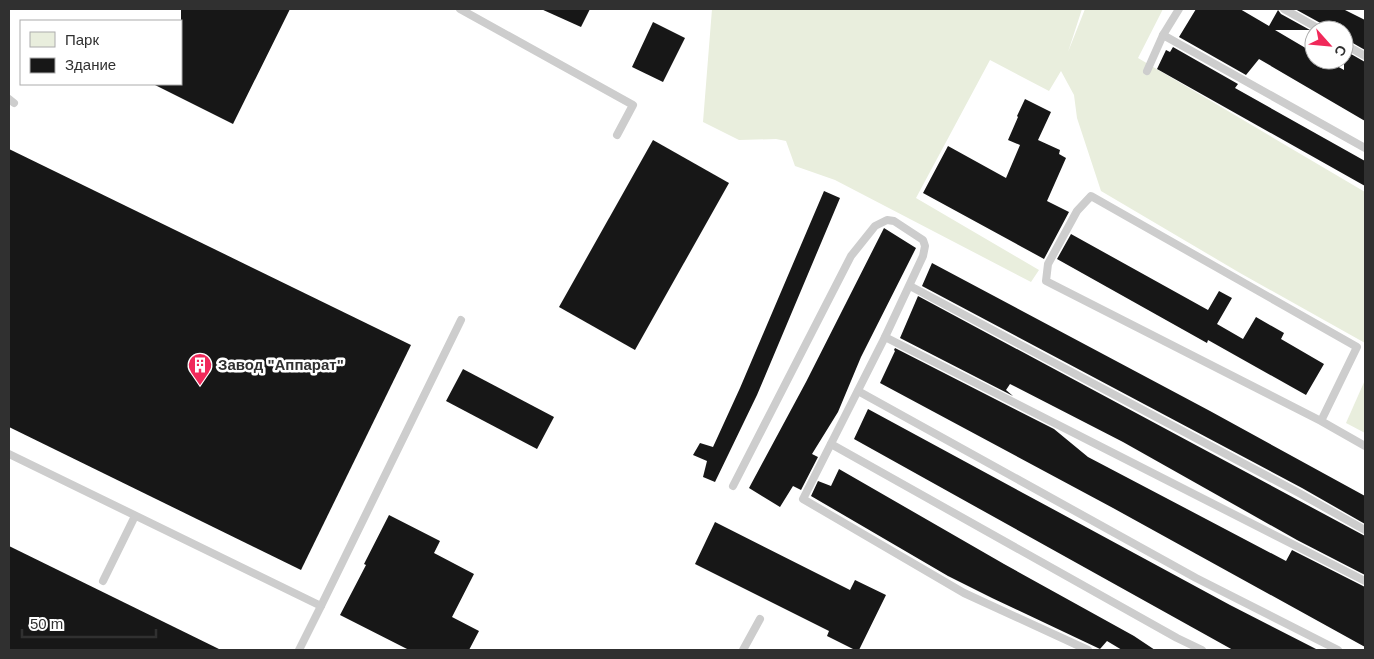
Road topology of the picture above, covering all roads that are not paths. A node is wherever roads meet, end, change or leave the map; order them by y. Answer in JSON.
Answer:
{"nodes":[{"id":1,"x":460,"y":9,"type":"edge"},
{"id":2,"x":1179,"y":9,"type":"edge"},
{"id":3,"x":1284,"y":9,"type":"edge"},
{"id":4,"x":1304,"y":20,"type":"edge"},
{"id":5,"x":1163,"y":36,"type":"junction"},
{"id":6,"x":1354,"y":50,"type":"edge"},
{"id":7,"x":1365,"y":56,"type":"edge"},
{"id":8,"x":1147,"y":71,"type":"dead end"},
{"id":9,"x":617,"y":135,"type":"dead end"},
{"id":10,"x":1365,"y":148,"type":"edge"},
{"id":11,"x":910,"y":286,"type":"junction"},
{"id":12,"x":461,"y":320,"type":"dead end"},
{"id":13,"x":885,"y":337,"type":"junction"},
{"id":14,"x":858,"y":391,"type":"junction"},
{"id":15,"x":1321,"y":421,"type":"junction"},
{"id":16,"x":831,"y":444,"type":"junction"},
{"id":17,"x":1365,"y":446,"type":"edge"},
{"id":18,"x":9,"y":454,"type":"edge"},
{"id":19,"x":733,"y":486,"type":"dead end"},
{"id":20,"x":135,"y":516,"type":"junction"},
{"id":21,"x":1365,"y":530,"type":"edge"},
{"id":22,"x":103,"y":581,"type":"dead end"},
{"id":23,"x":1365,"y":581,"type":"edge"},
{"id":24,"x":321,"y":606,"type":"junction"},
{"id":25,"x":760,"y":619,"type":"dead end"},
{"id":26,"x":298,"y":650,"type":"edge"},
{"id":27,"x":743,"y":650,"type":"edge"},
{"id":28,"x":1088,"y":650,"type":"edge"},
{"id":29,"x":1202,"y":650,"type":"edge"},
{"id":30,"x":1338,"y":650,"type":"edge"}],
"edges":[{"from":1,"to":9,"type":"lane"},
{"from":2,"to":5,"type":"lane"},
{"from":3,"to":4,"type":"lane"},
{"from":5,"to":8,"type":"lane"},
{"from":5,"to":10,"type":"lane"},
{"from":6,"to":7,"type":"lane"},
{"from":11,"to":13,"type":"lane"},
{"from":11,"to":19,"type":"lane"},
{"from":11,"to":21,"type":"lane"},
{"from":12,"to":24,"type":"lane"},
{"from":13,"to":14,"type":"lane"},
{"from":13,"to":23,"type":"lane"},
{"from":14,"to":16,"type":"lane"},
{"from":14,"to":30,"type":"lane"},
{"from":15,"to":15,"type":"lane"},
{"from":15,"to":17,"type":"lane"},
{"from":16,"to":28,"type":"lane"},
{"from":16,"to":29,"type":"lane"},
{"from":18,"to":20,"type":"lane"},
{"from":20,"to":22,"type":"lane"},
{"from":20,"to":24,"type":"lane"},
{"from":24,"to":26,"type":"lane"},
{"from":25,"to":27,"type":"lane"}]}
